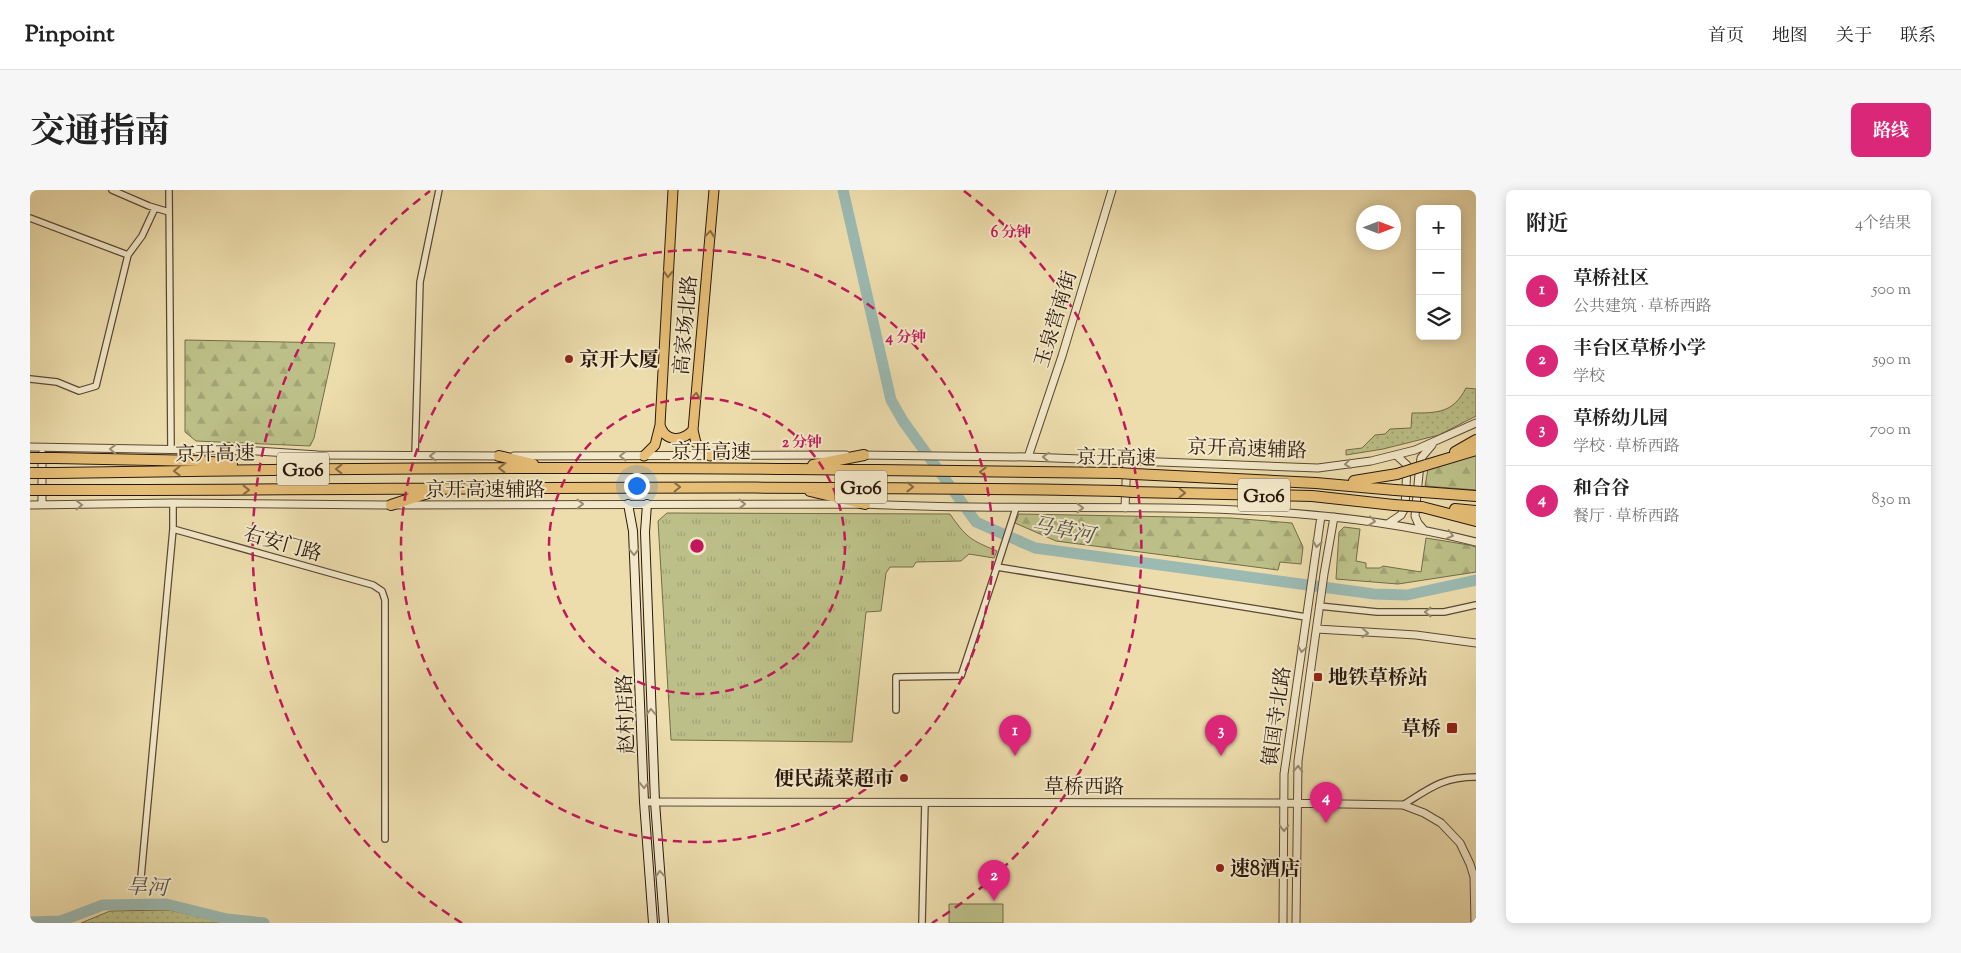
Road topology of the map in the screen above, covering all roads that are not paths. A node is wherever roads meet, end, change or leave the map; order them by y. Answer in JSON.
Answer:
{"nodes":[{"id":1,"x":112,"y":190,"type":"edge"},
{"id":2,"x":169,"y":190,"type":"edge"},
{"id":3,"x":439,"y":190,"type":"edge"},
{"id":4,"x":673,"y":190,"type":"edge"},
{"id":5,"x":714,"y":190,"type":"edge"},
{"id":6,"x":1112,"y":190,"type":"edge"},
{"id":7,"x":155,"y":208,"type":"junction"},
{"id":8,"x":169,"y":212,"type":"junction"},
{"id":9,"x":30,"y":218,"type":"edge"},
{"id":10,"x":128,"y":255,"type":"junction"},
{"id":11,"x":30,"y":379,"type":"edge"},
{"id":12,"x":1476,"y":423,"type":"edge"},
{"id":13,"x":660,"y":425,"type":"junction"},
{"id":14,"x":694,"y":430,"type":"junction"},
{"id":15,"x":1438,"y":440,"type":"junction"},
{"id":16,"x":1476,"y":440,"type":"edge"},
{"id":17,"x":30,"y":447,"type":"edge"},
{"id":18,"x":42,"y":448,"type":"junction"},
{"id":19,"x":171,"y":450,"type":"junction"},
{"id":20,"x":1476,"y":450,"type":"edge"},
{"id":21,"x":1396,"y":455,"type":"junction"},
{"id":22,"x":415,"y":456,"type":"junction"},
{"id":23,"x":499,"y":456,"type":"junction"},
{"id":24,"x":644,"y":456,"type":"junction"},
{"id":25,"x":710,"y":456,"type":"junction"},
{"id":26,"x":864,"y":456,"type":"junction"},
{"id":27,"x":1028,"y":457,"type":"junction"},
{"id":28,"x":30,"y":458,"type":"edge"},
{"id":29,"x":1127,"y":459,"type":"junction"},
{"id":30,"x":1444,"y":459,"type":"junction"},
{"id":31,"x":551,"y":468,"type":"junction"},
{"id":32,"x":278,"y":469,"type":"junction"},
{"id":33,"x":792,"y":469,"type":"junction"},
{"id":34,"x":30,"y":474,"type":"edge"},
{"id":35,"x":1316,"y":483,"type":"junction"},
{"id":36,"x":792,"y":486,"type":"junction"},
{"id":37,"x":436,"y":490,"type":"junction"},
{"id":38,"x":31,"y":491,"type":"edge"},
{"id":39,"x":1476,"y":496,"type":"edge"},
{"id":40,"x":173,"y":503,"type":"junction"},
{"id":41,"x":628,"y":504,"type":"junction"},
{"id":42,"x":647,"y":504,"type":"junction"},
{"id":43,"x":865,"y":504,"type":"junction"},
{"id":44,"x":30,"y":505,"type":"edge"},
{"id":45,"x":42,"y":505,"type":"junction"},
{"id":46,"x":391,"y":505,"type":"junction"},
{"id":47,"x":1422,"y":507,"type":"junction"},
{"id":48,"x":1016,"y":508,"type":"junction"},
{"id":49,"x":1125,"y":508,"type":"junction"},
{"id":50,"x":1476,"y":511,"type":"edge"},
{"id":51,"x":1321,"y":516,"type":"junction"},
{"id":52,"x":1334,"y":517,"type":"junction"},
{"id":53,"x":1476,"y":521,"type":"edge"},
{"id":54,"x":1389,"y":523,"type":"junction"},
{"id":55,"x":173,"y":529,"type":"junction"},
{"id":56,"x":1424,"y":530,"type":"junction"},
{"id":57,"x":1476,"y":542,"type":"edge"},
{"id":58,"x":997,"y":567,"type":"junction"},
{"id":59,"x":1320,"y":604,"type":"junction"},
{"id":60,"x":1476,"y":605,"type":"edge"},
{"id":61,"x":1306,"y":617,"type":"junction"},
{"id":62,"x":1317,"y":629,"type":"junction"},
{"id":63,"x":1476,"y":643,"type":"edge"},
{"id":64,"x":896,"y":710,"type":"dead end"},
{"id":65,"x":1476,"y":777,"type":"edge"},
{"id":66,"x":644,"y":802,"type":"junction"},
{"id":67,"x":655,"y":802,"type":"junction"},
{"id":68,"x":925,"y":802,"type":"junction"},
{"id":69,"x":1284,"y":803,"type":"junction"},
{"id":70,"x":1297,"y":803,"type":"junction"},
{"id":71,"x":1403,"y":805,"type":"junction"},
{"id":72,"x":385,"y":839,"type":"dead end"},
{"id":73,"x":141,"y":877,"type":"dead end"},
{"id":74,"x":1475,"y":890,"type":"edge"},
{"id":75,"x":653,"y":923,"type":"edge"},
{"id":76,"x":664,"y":923,"type":"edge"},
{"id":77,"x":922,"y":923,"type":"edge"},
{"id":78,"x":1283,"y":923,"type":"edge"},
{"id":79,"x":1296,"y":923,"type":"edge"},
{"id":80,"x":1475,"y":923,"type":"edge"}],
"edges":[{"from":1,"to":7,"type":"street"},
{"from":2,"to":8,"type":"street"},
{"from":3,"to":22,"type":"street"},
{"from":4,"to":13,"type":"main road","name":"高家场北路","one_way":true},
{"from":14,"to":5,"type":"main road","name":"高家场北路","one_way":true},
{"from":6,"to":27,"type":"street","name":"玉泉营南街"},
{"from":7,"to":8,"type":"street"},
{"from":7,"to":10,"type":"street"},
{"from":8,"to":19,"type":"street"},
{"from":9,"to":10,"type":"street"},
{"from":10,"to":11,"type":"street"},
{"from":12,"to":15,"type":"street","name":"京开高速辅路"},
{"from":13,"to":14,"type":"main road"},
{"from":13,"to":24,"type":"main road","name":"高家场北路"},
{"from":14,"to":25,"type":"main road"},
{"from":15,"to":21,"type":"street","name":"京开高速辅路"},
{"from":15,"to":56,"type":"street"},
{"from":16,"to":30,"type":"highway"},
{"from":17,"to":18,"type":"street","name":"京开高速辅路"},
{"from":19,"to":18,"type":"street","name":"京开高速辅路","one_way":true},
{"from":18,"to":45,"type":"street"},
{"from":19,"to":22,"type":"street","name":"京开高速辅路"},
{"from":20,"to":30,"type":"highway"},
{"from":21,"to":29,"type":"street","name":"京开高速辅路","one_way":true},
{"from":21,"to":54,"type":"street"},
{"from":23,"to":22,"type":"street","name":"京开高速辅路","one_way":true},
{"from":24,"to":23,"type":"street","name":"京开高速辅路","one_way":true},
{"from":23,"to":31,"type":"highway"},
{"from":24,"to":25,"type":"street","name":"京开高速辅路"},
{"from":25,"to":26,"type":"street","name":"京开高速辅路"},
{"from":26,"to":27,"type":"street","name":"京开高速辅路"},
{"from":26,"to":33,"type":"highway"},
{"from":29,"to":27,"type":"street","name":"京开高速辅路","one_way":true},
{"from":28,"to":32,"type":"highway","bridge":true},
{"from":29,"to":49,"type":"street"},
{"from":30,"to":35,"type":"highway","bridge":true},
{"from":31,"to":32,"type":"highway","name":"京开高速","number":"G106","one_way":true},
{"from":31,"to":33,"type":"highway","name":"京开高速","number":"G106"},
{"from":32,"to":34,"type":"highway","name":"京开高速","number":"G106","one_way":true,"bridge":true},
{"from":35,"to":33,"type":"highway","name":"京开高速","number":"G106","one_way":true,"bridge":true},
{"from":35,"to":39,"type":"highway","name":"京开高速","number":"G106","bridge":true},
{"from":37,"to":36,"type":"highway","name":"京开高速","number":"G106","one_way":true},
{"from":36,"to":43,"type":"highway"},
{"from":36,"to":47,"type":"highway","name":"京开高速","number":"G106","one_way":true,"bridge":true},
{"from":38,"to":37,"type":"highway","name":"京开高速","number":"G106","one_way":true,"bridge":true},
{"from":37,"to":46,"type":"highway"},
{"from":45,"to":40,"type":"street","name":"京开高速辅路","one_way":true},
{"from":40,"to":46,"type":"street","name":"京开高速辅路"},
{"from":40,"to":55,"type":"street"},
{"from":41,"to":42,"type":"street","name":"京开高速辅路"},
{"from":46,"to":41,"type":"street","name":"京开高速辅路","one_way":true},
{"from":41,"to":66,"type":"main road","name":"赵村店路","one_way":true},
{"from":42,"to":43,"type":"street","name":"京开高速辅路","one_way":true},
{"from":67,"to":42,"type":"main road","name":"赵村店路","one_way":true},
{"from":43,"to":48,"type":"street","name":"京开高速辅路"},
{"from":44,"to":45,"type":"street","name":"京开高速辅路"},
{"from":47,"to":50,"type":"highway"},
{"from":47,"to":53,"type":"highway"},
{"from":48,"to":49,"type":"street","one_way":true},
{"from":48,"to":58,"type":"street"},
{"from":49,"to":51,"type":"street"},
{"from":51,"to":52,"type":"street"},
{"from":51,"to":61,"type":"street","name":"镇国寺北路","one_way":true},
{"from":52,"to":54,"type":"street","one_way":true},
{"from":52,"to":59,"type":"street","name":"镇国寺北路"},
{"from":54,"to":56,"type":"street"},
{"from":55,"to":72,"type":"street","name":"右安门路"},
{"from":55,"to":73,"type":"street"},
{"from":56,"to":57,"type":"street","one_way":true},
{"from":58,"to":61,"type":"street"},
{"from":58,"to":64,"type":"street"},
{"from":60,"to":59,"type":"street","one_way":true},
{"from":59,"to":62,"type":"street","name":"镇国寺北路"},
{"from":61,"to":69,"type":"street","name":"镇国寺北路","one_way":true},
{"from":62,"to":63,"type":"street","one_way":true},
{"from":70,"to":62,"type":"street","name":"镇国寺北路","one_way":true},
{"from":65,"to":71,"type":"street"},
{"from":66,"to":67,"type":"street","name":"草桥西路"},
{"from":66,"to":75,"type":"main road","name":"赵村店路"},
{"from":67,"to":68,"type":"street","name":"草桥西路"},
{"from":76,"to":67,"type":"main road","name":"赵村店路","one_way":true},
{"from":68,"to":69,"type":"street","name":"草桥西路"},
{"from":68,"to":77,"type":"street"},
{"from":69,"to":70,"type":"street","name":"草桥西路"},
{"from":69,"to":78,"type":"street","name":"镇国寺北路","one_way":true},
{"from":70,"to":71,"type":"street","name":"草桥西路"},
{"from":70,"to":79,"type":"street","name":"镇国寺北路"},
{"from":71,"to":74,"type":"street","name":"草桥西路"},
{"from":74,"to":80,"type":"street","name":"草桥西路"}]}
